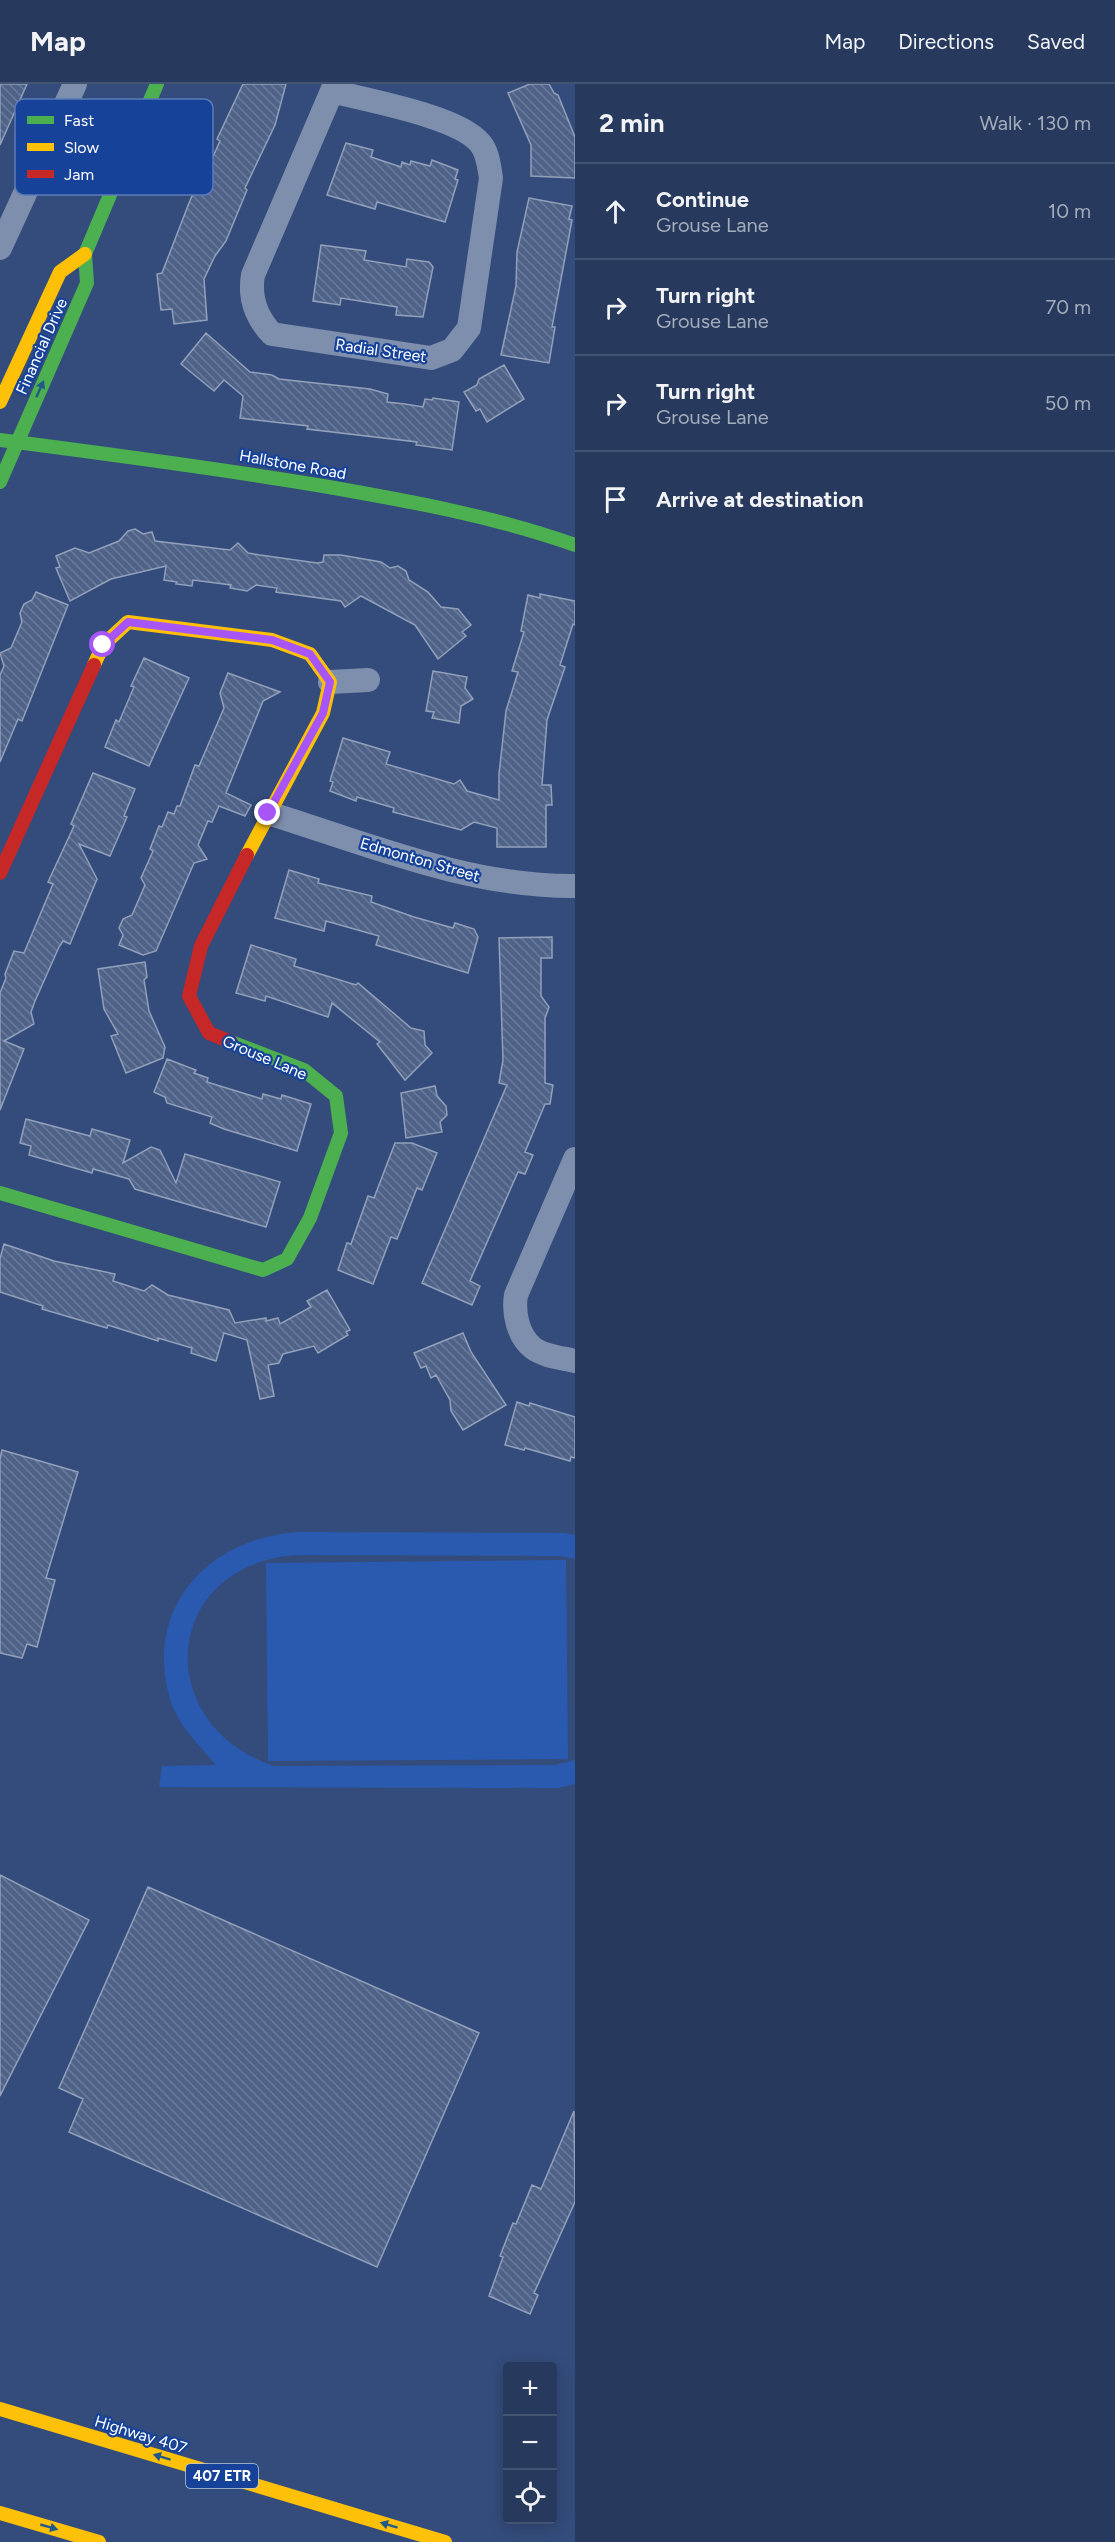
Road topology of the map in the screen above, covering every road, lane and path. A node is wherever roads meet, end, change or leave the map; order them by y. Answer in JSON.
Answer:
{"nodes":[{"id":1,"x":75,"y":84,"type":"edge"},
{"id":2,"x":157,"y":84,"type":"edge"},
{"id":3,"x":334,"y":88,"type":"edge"},
{"id":4,"x":68,"y":99,"type":"edge"},
{"id":5,"x":151,"y":99,"type":"edge"},
{"id":6,"x":24,"y":195,"type":"edge"},
{"id":7,"x":110,"y":195,"type":"edge"},
{"id":8,"x":0,"y":248,"type":"edge"},
{"id":9,"x":85,"y":254,"type":"junction"},
{"id":10,"x":0,"y":402,"type":"edge"},
{"id":11,"x":0,"y":440,"type":"edge"},
{"id":12,"x":17,"y":442,"type":"junction"},
{"id":13,"x":0,"y":482,"type":"edge"},
{"id":14,"x":575,"y":544,"type":"edge"},
{"id":15,"x":368,"y":680,"type":"dead end"},
{"id":16,"x":330,"y":682,"type":"junction"},
{"id":17,"x":268,"y":813,"type":"junction"},
{"id":18,"x":0,"y":873,"type":"edge"},
{"id":19,"x":575,"y":886,"type":"edge"},
{"id":20,"x":575,"y":1159,"type":"edge"},
{"id":21,"x":0,"y":1193,"type":"edge"},
{"id":22,"x":575,"y":1361,"type":"edge"},
{"id":23,"x":0,"y":2409,"type":"edge"},
{"id":24,"x":0,"y":2513,"type":"edge"},
{"id":25,"x":99,"y":2542,"type":"edge"},
{"id":26,"x":445,"y":2542,"type":"edge"}],
"edges":[{"from":1,"to":4,"type":"street"},
{"from":2,"to":5,"type":"main road","name":"Financial Drive"},
{"from":3,"to":3,"type":"street","name":"Radial Street"},
{"from":6,"to":8,"type":"street"},
{"from":7,"to":9,"type":"main road","name":"Financial Drive"},
{"from":9,"to":10,"type":"main road","name":"Financial Drive"},
{"from":12,"to":9,"type":"main road","name":"Financial Drive","one_way":true},
{"from":11,"to":12,"type":"main road","name":"Hallstone Road"},
{"from":12,"to":13,"type":"main road","name":"Financial Drive"},
{"from":12,"to":14,"type":"main road","name":"Hallstone Road"},
{"from":15,"to":16,"type":"street"},
{"from":16,"to":17,"type":"main road","name":"Grouse Lane"},
{"from":16,"to":18,"type":"main road"},
{"from":17,"to":19,"type":"street","name":"Edmonton Street"},
{"from":17,"to":21,"type":"main road","name":"Grouse Lane"},
{"from":20,"to":22,"type":"street"},
{"from":26,"to":23,"type":"main road","name":"Highway 407","number":"407 ETR","one_way":true},
{"from":24,"to":25,"type":"main road","one_way":true}]}
